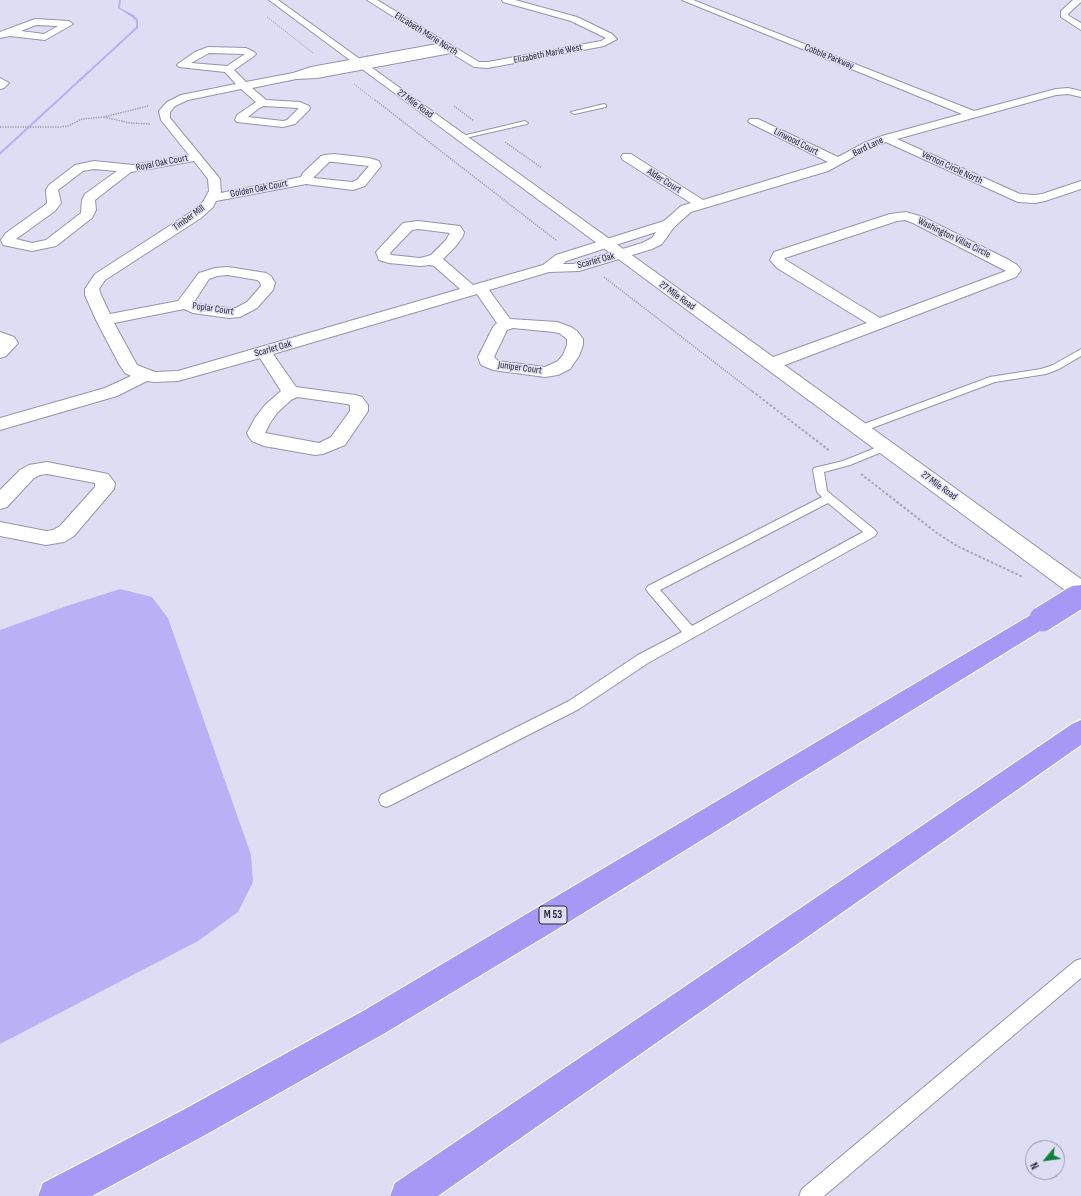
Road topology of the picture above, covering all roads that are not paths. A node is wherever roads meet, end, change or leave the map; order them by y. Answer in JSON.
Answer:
{"nodes":[{"id":1,"x":273,"y":0,"type":"edge"},
{"id":2,"x":371,"y":0,"type":"edge"},
{"id":3,"x":506,"y":0,"type":"edge"},
{"id":4,"x":686,"y":0,"type":"edge"},
{"id":5,"x":1078,"y":0,"type":"edge"},
{"id":6,"x":1081,"y":27,"type":"edge"},
{"id":7,"x":10,"y":34,"type":"junction"},
{"id":8,"x":0,"y":35,"type":"edge"},
{"id":9,"x":448,"y":48,"type":"junction"},
{"id":10,"x":360,"y":64,"type":"junction"},
{"id":11,"x":482,"y":66,"type":"joint"},
{"id":12,"x":228,"y":69,"type":"junction"},
{"id":13,"x":0,"y":81,"type":"edge"},
{"id":14,"x":243,"y":85,"type":"junction"},
{"id":15,"x":0,"y":86,"type":"edge"},
{"id":16,"x":1078,"y":93,"type":"edge"},
{"id":17,"x":263,"y":103,"type":"junction"},
{"id":18,"x":604,"y":106,"type":"dead end"},
{"id":19,"x":574,"y":112,"type":"dead end"},
{"id":20,"x":972,"y":114,"type":"junction"},
{"id":21,"x":754,"y":121,"type":"dead end"},
{"id":22,"x":525,"y":123,"type":"dead end"},
{"id":23,"x":461,"y":137,"type":"junction"},
{"id":24,"x":886,"y":138,"type":"junction"},
{"id":25,"x":197,"y":157,"type":"junction"},
{"id":26,"x":627,"y":157,"type":"dead end"},
{"id":27,"x":838,"y":162,"type":"junction"},
{"id":28,"x":128,"y":169,"type":"junction"},
{"id":29,"x":307,"y":180,"type":"junction"},
{"id":30,"x":1081,"y":185,"type":"edge"},
{"id":31,"x":212,"y":198,"type":"junction"},
{"id":32,"x":88,"y":204,"type":"junction"},
{"id":33,"x":701,"y":204,"type":"junction"},
{"id":34,"x":52,"y":206,"type":"junction"},
{"id":35,"x":670,"y":224,"type":"junction"},
{"id":36,"x":605,"y":243,"type":"junction"},
{"id":37,"x":620,"y":255,"type":"junction"},
{"id":38,"x":431,"y":260,"type":"junction"},
{"id":39,"x":548,"y":268,"type":"junction"},
{"id":40,"x":476,"y":290,"type":"junction"},
{"id":41,"x":186,"y":304,"type":"junction"},
{"id":42,"x":104,"y":320,"type":"junction"},
{"id":43,"x":506,"y":324,"type":"junction"},
{"id":44,"x":879,"y":324,"type":"junction"},
{"id":45,"x":0,"y":337,"type":"edge"},
{"id":46,"x":264,"y":352,"type":"junction"},
{"id":47,"x":1081,"y":352,"type":"edge"},
{"id":48,"x":0,"y":353,"type":"edge"},
{"id":49,"x":771,"y":364,"type":"junction"},
{"id":50,"x":144,"y":375,"type":"junction"},
{"id":51,"x":290,"y":393,"type":"junction"},
{"id":52,"x":0,"y":424,"type":"edge"},
{"id":53,"x":860,"y":429,"type":"junction"},
{"id":54,"x":885,"y":447,"type":"junction"},
{"id":55,"x":829,"y":498,"type":"junction"},
{"id":56,"x":0,"y":502,"type":"edge"},
{"id":57,"x":0,"y":529,"type":"edge"},
{"id":58,"x":1081,"y":590,"type":"edge"},
{"id":59,"x":1081,"y":595,"type":"edge"},
{"id":60,"x":690,"y":633,"type":"junction"},
{"id":61,"x":1081,"y":731,"type":"edge"},
{"id":62,"x":386,"y":800,"type":"dead end"},
{"id":63,"x":1081,"y":967,"type":"edge"},
{"id":64,"x":56,"y":1196,"type":"edge"},
{"id":65,"x":408,"y":1196,"type":"edge"},
{"id":66,"x":809,"y":1196,"type":"edge"}],
"edges":[{"from":1,"to":10,"type":"street","name":"27 Mile Road"},
{"from":2,"to":9,"type":"street","name":"Elizabeth Marie North"},
{"from":3,"to":11,"type":"street","name":"Elizabeth Marie West"},
{"from":4,"to":20,"type":"street","name":"Cobble Parkway"},
{"from":5,"to":6,"type":"street"},
{"from":7,"to":7,"type":"street"},
{"from":7,"to":8,"type":"street"},
{"from":9,"to":10,"type":"street"},
{"from":9,"to":11,"type":"street","name":"Elizabeth Marie North"},
{"from":10,"to":14,"type":"street"},
{"from":10,"to":23,"type":"street","name":"27 Mile Road"},
{"from":12,"to":12,"type":"street"},
{"from":12,"to":14,"type":"street"},
{"from":13,"to":15,"type":"street"},
{"from":14,"to":17,"type":"street"},
{"from":14,"to":25,"type":"street","name":"Timber Mill"},
{"from":16,"to":20,"type":"street","name":"Bard Lane"},
{"from":17,"to":17,"type":"street"},
{"from":18,"to":19,"type":"lane"},
{"from":20,"to":24,"type":"street","name":"Bard Lane"},
{"from":21,"to":27,"type":"street","name":"Linwood Court"},
{"from":22,"to":23,"type":"lane"},
{"from":23,"to":36,"type":"street","name":"27 Mile Road"},
{"from":24,"to":27,"type":"street","name":"Bard Lane"},
{"from":24,"to":30,"type":"street","name":"Vernon Circle North"},
{"from":25,"to":28,"type":"street","name":"Royal Oak Court"},
{"from":25,"to":31,"type":"street","name":"Timber Mill"},
{"from":26,"to":33,"type":"street","name":"Alder Court"},
{"from":27,"to":33,"type":"street","name":"Bard Lane"},
{"from":28,"to":32,"type":"street","name":"Royal Oak Court"},
{"from":28,"to":34,"type":"street","name":"Royal Oak Court"},
{"from":29,"to":29,"type":"street","name":"Golden Oak Court"},
{"from":29,"to":31,"type":"street","name":"Golden Oak Court"},
{"from":31,"to":42,"type":"street","name":"Timber Mill"},
{"from":32,"to":34,"type":"street"},
{"from":32,"to":34,"type":"street","name":"Royal Oak Court"},
{"from":33,"to":35,"type":"street","name":"Bard Lane"},
{"from":35,"to":36,"type":"street","name":"Bard Lane"},
{"from":35,"to":37,"type":"street","name":"Bard Lane"},
{"from":36,"to":37,"type":"street","name":"27 Mile Road"},
{"from":36,"to":39,"type":"street","name":"Scarlet Oak"},
{"from":37,"to":39,"type":"street","name":"Scarlet Oak"},
{"from":37,"to":49,"type":"street","name":"27 Mile Road"},
{"from":38,"to":38,"type":"street"},
{"from":38,"to":40,"type":"street"},
{"from":39,"to":40,"type":"street","name":"Scarlet Oak"},
{"from":40,"to":43,"type":"street"},
{"from":40,"to":46,"type":"street","name":"Scarlet Oak"},
{"from":41,"to":41,"type":"street","name":"Poplar Court"},
{"from":41,"to":42,"type":"street","name":"Poplar Court"},
{"from":42,"to":50,"type":"street","name":"Timber Mill"},
{"from":43,"to":43,"type":"street","name":"Juniper Court"},
{"from":44,"to":44,"type":"street","name":"Washington Villas Circle"},
{"from":44,"to":49,"type":"street","name":"Washington Villas Circle"},
{"from":45,"to":48,"type":"street"},
{"from":46,"to":50,"type":"street","name":"Scarlet Oak"},
{"from":46,"to":51,"type":"street"},
{"from":47,"to":53,"type":"lane"},
{"from":49,"to":53,"type":"street","name":"27 Mile Road"},
{"from":50,"to":52,"type":"street"},
{"from":51,"to":51,"type":"street"},
{"from":53,"to":54,"type":"street","name":"27 Mile Road"},
{"from":54,"to":55,"type":"lane"},
{"from":54,"to":58,"type":"street","name":"27 Mile Road"},
{"from":55,"to":60,"type":"lane"},
{"from":55,"to":60,"type":"lane"},
{"from":56,"to":57,"type":"street"},
{"from":59,"to":64,"type":"highway","number":"M 53","bridge":true},
{"from":60,"to":62,"type":"lane"},
{"from":61,"to":65,"type":"highway"},
{"from":63,"to":66,"type":"lane"}]}
